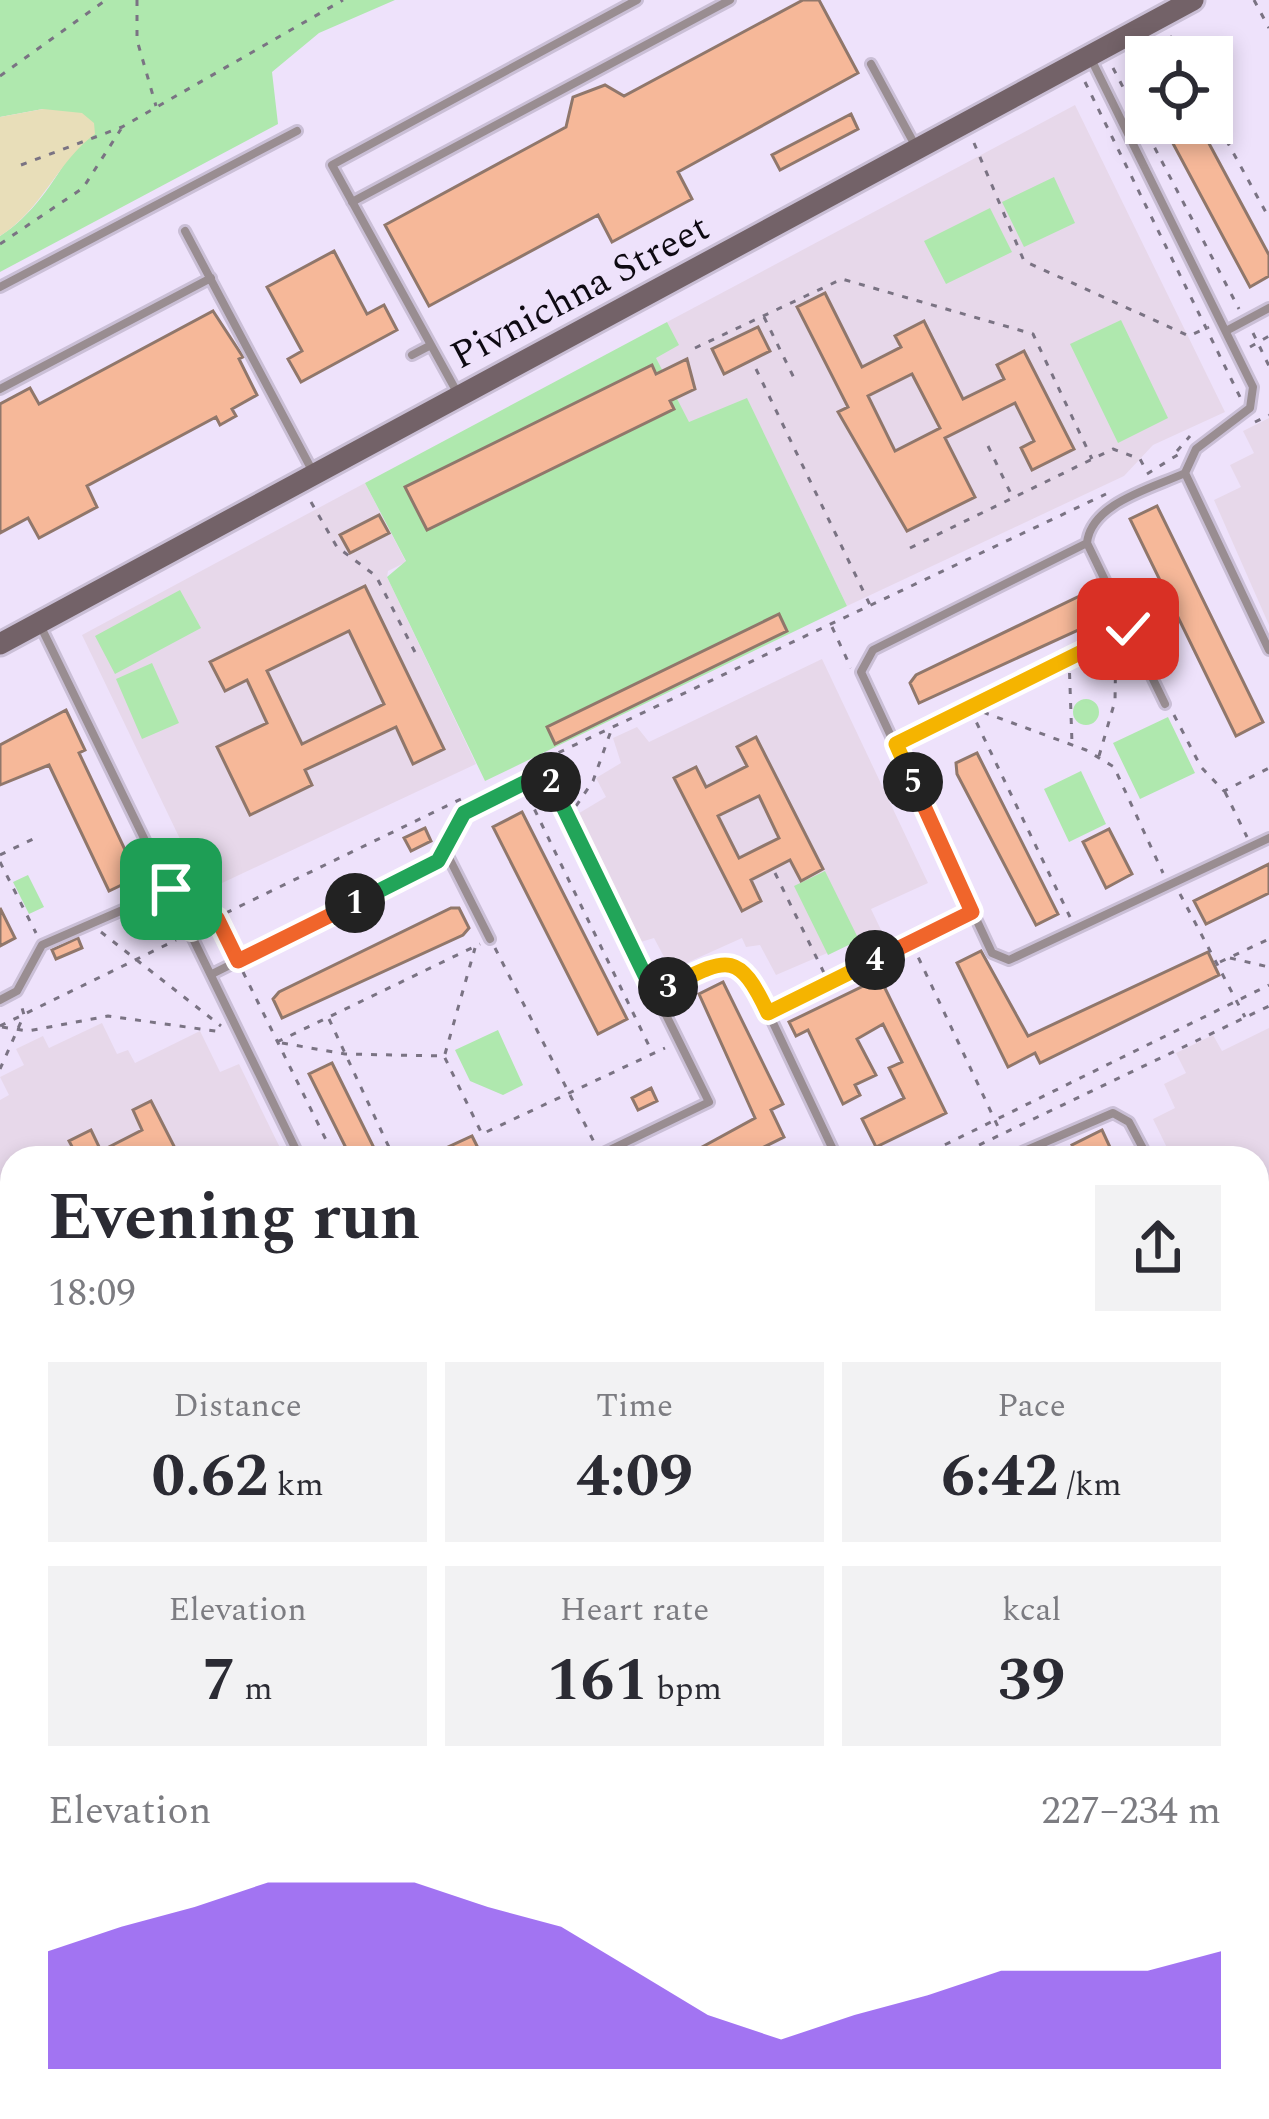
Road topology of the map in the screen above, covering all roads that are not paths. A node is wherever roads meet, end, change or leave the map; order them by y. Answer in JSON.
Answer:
{"nodes":[{"id":1,"x":637,"y":0,"type":"edge"},
{"id":2,"x":730,"y":0,"type":"edge"},
{"id":3,"x":1193,"y":0,"type":"edge"},
{"id":4,"x":1090,"y":56,"type":"junction"},
{"id":5,"x":871,"y":64,"type":"dead end"},
{"id":6,"x":297,"y":131,"type":"dead end"},
{"id":7,"x":917,"y":149,"type":"junction"},
{"id":8,"x":352,"y":202,"type":"junction"},
{"id":9,"x":185,"y":231,"type":"dead end"},
{"id":10,"x":211,"y":278,"type":"junction"},
{"id":11,"x":0,"y":286,"type":"edge"},
{"id":12,"x":1269,"y":308,"type":"edge"},
{"id":13,"x":1226,"y":331,"type":"junction"},
{"id":14,"x":431,"y":345,"type":"junction"},
{"id":15,"x":412,"y":355,"type":"dead end"},
{"id":16,"x":0,"y":389,"type":"edge"},
{"id":17,"x":458,"y":396,"type":"junction"},
{"id":18,"x":1185,"y":473,"type":"junction"},
{"id":19,"x":314,"y":474,"type":"junction"},
{"id":20,"x":1087,"y":543,"type":"junction"},
{"id":21,"x":38,"y":622,"type":"junction"},
{"id":22,"x":0,"y":644,"type":"edge"},
{"id":23,"x":1269,"y":650,"type":"edge"},
{"id":24,"x":1165,"y":704,"type":"road end"},
{"id":25,"x":1269,"y":838,"type":"edge"},
{"id":26,"x":446,"y":852,"type":"junction"},
{"id":27,"x":171,"y":889,"type":"junction"},
{"id":28,"x":490,"y":939,"type":"road end"},
{"id":29,"x":212,"y":974,"type":"junction"},
{"id":30,"x":654,"y":994,"type":"junction"},
{"id":31,"x":0,"y":1000,"type":"edge"},
{"id":32,"x":293,"y":1146,"type":"edge"},
{"id":33,"x":617,"y":1146,"type":"edge"},
{"id":34,"x":831,"y":1146,"type":"edge"},
{"id":35,"x":1033,"y":1146,"type":"edge"},
{"id":36,"x":1142,"y":1146,"type":"edge"}],
"edges":[{"from":1,"to":8,"type":"lane"},
{"from":2,"to":8,"type":"lane"},
{"from":3,"to":4,"type":"street","name":"Pivnichna Street"},
{"from":4,"to":7,"type":"street","name":"Pivnichna Street"},
{"from":4,"to":13,"type":"lane"},
{"from":5,"to":7,"type":"lane"},
{"from":6,"to":11,"type":"lane"},
{"from":7,"to":17,"type":"street","name":"Pivnichna Street"},
{"from":8,"to":14,"type":"lane"},
{"from":9,"to":10,"type":"lane"},
{"from":10,"to":16,"type":"lane"},
{"from":10,"to":19,"type":"lane"},
{"from":12,"to":13,"type":"lane"},
{"from":13,"to":18,"type":"lane"},
{"from":14,"to":15,"type":"lane"},
{"from":14,"to":17,"type":"lane"},
{"from":17,"to":19,"type":"street","name":"Pivnichna Street"},
{"from":18,"to":20,"type":"lane"},
{"from":18,"to":23,"type":"lane"},
{"from":19,"to":21,"type":"street","name":"Pivnichna Street"},
{"from":20,"to":24,"type":"lane"},
{"from":20,"to":25,"type":"lane"},
{"from":21,"to":22,"type":"street","name":"Pivnichna Street"},
{"from":21,"to":27,"type":"lane"},
{"from":26,"to":28,"type":"lane"},
{"from":26,"to":29,"type":"lane"},
{"from":26,"to":30,"type":"lane"},
{"from":27,"to":29,"type":"lane"},
{"from":27,"to":31,"type":"lane"},
{"from":29,"to":32,"type":"lane"},
{"from":30,"to":33,"type":"lane"},
{"from":30,"to":34,"type":"lane"},
{"from":35,"to":36,"type":"lane"}]}
